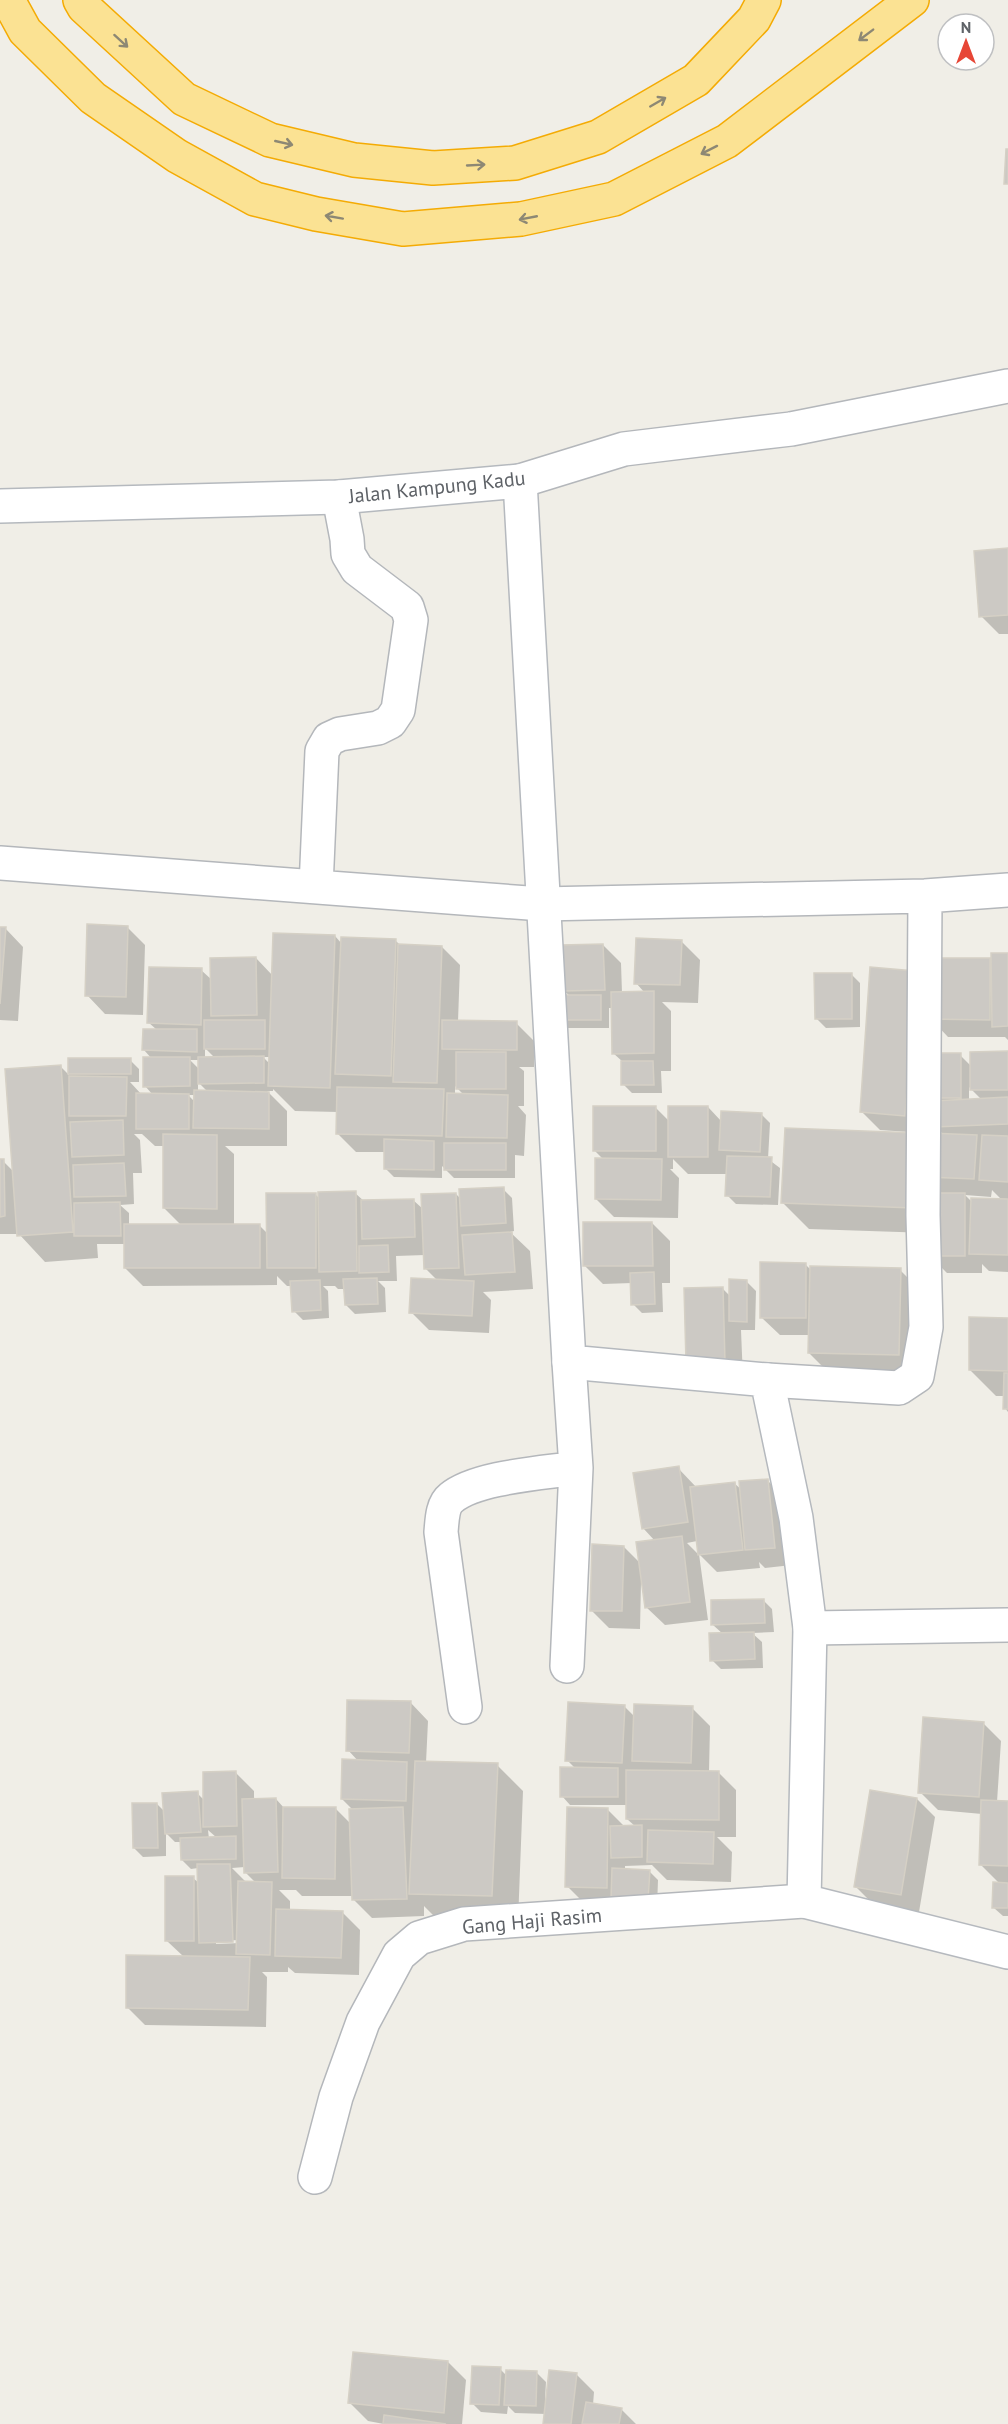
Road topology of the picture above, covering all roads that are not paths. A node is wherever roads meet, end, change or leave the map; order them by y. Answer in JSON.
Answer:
{"nodes":[{"id":1,"x":8,"y":0,"type":"edge"},
{"id":2,"x":80,"y":0,"type":"edge"},
{"id":3,"x":764,"y":0,"type":"edge"},
{"id":4,"x":912,"y":0,"type":"edge"},
{"id":5,"x":1008,"y":386,"type":"edge"},
{"id":6,"x":520,"y":481,"type":"junction"},
{"id":7,"x":339,"y":497,"type":"junction"},
{"id":8,"x":0,"y":506,"type":"edge"},
{"id":9,"x":0,"y":863,"type":"edge"},
{"id":10,"x":316,"y":887,"type":"junction"},
{"id":11,"x":1008,"y":890,"type":"edge"},
{"id":12,"x":925,"y":896,"type":"junction"},
{"id":13,"x":542,"y":904,"type":"junction"},
{"id":14,"x":569,"y":1362,"type":"junction"},
{"id":15,"x":767,"y":1380,"type":"junction"},
{"id":16,"x":576,"y":1468,"type":"junction"},
{"id":17,"x":1008,"y":1625,"type":"edge"},
{"id":18,"x":810,"y":1628,"type":"junction"},
{"id":19,"x":567,"y":1666,"type":"dead end"},
{"id":20,"x":465,"y":1707,"type":"dead end"},
{"id":21,"x":804,"y":1902,"type":"junction"},
{"id":22,"x":1008,"y":1952,"type":"edge"},
{"id":23,"x":315,"y":2177,"type":"dead end"}],
"edges":[{"from":4,"to":1,"type":"highway","one_way":true},
{"from":2,"to":3,"type":"highway","one_way":true},
{"from":5,"to":6,"type":"street","name":"Jalan Kampung Kadu"},
{"from":6,"to":7,"type":"street","name":"Jalan Kampung Kadu"},
{"from":6,"to":13,"type":"street"},
{"from":7,"to":8,"type":"street","name":"Jalan Kampung Kadu"},
{"from":7,"to":10,"type":"street"},
{"from":9,"to":10,"type":"street"},
{"from":10,"to":13,"type":"street"},
{"from":11,"to":12,"type":"street"},
{"from":12,"to":13,"type":"street"},
{"from":12,"to":15,"type":"street"},
{"from":13,"to":14,"type":"street"},
{"from":14,"to":15,"type":"street"},
{"from":14,"to":16,"type":"street"},
{"from":15,"to":18,"type":"street"},
{"from":16,"to":19,"type":"street"},
{"from":16,"to":20,"type":"street"},
{"from":17,"to":18,"type":"street"},
{"from":18,"to":21,"type":"street"},
{"from":21,"to":22,"type":"street","name":"Gang Haji Rasim"},
{"from":21,"to":23,"type":"street","name":"Gang Haji Rasim"}]}
